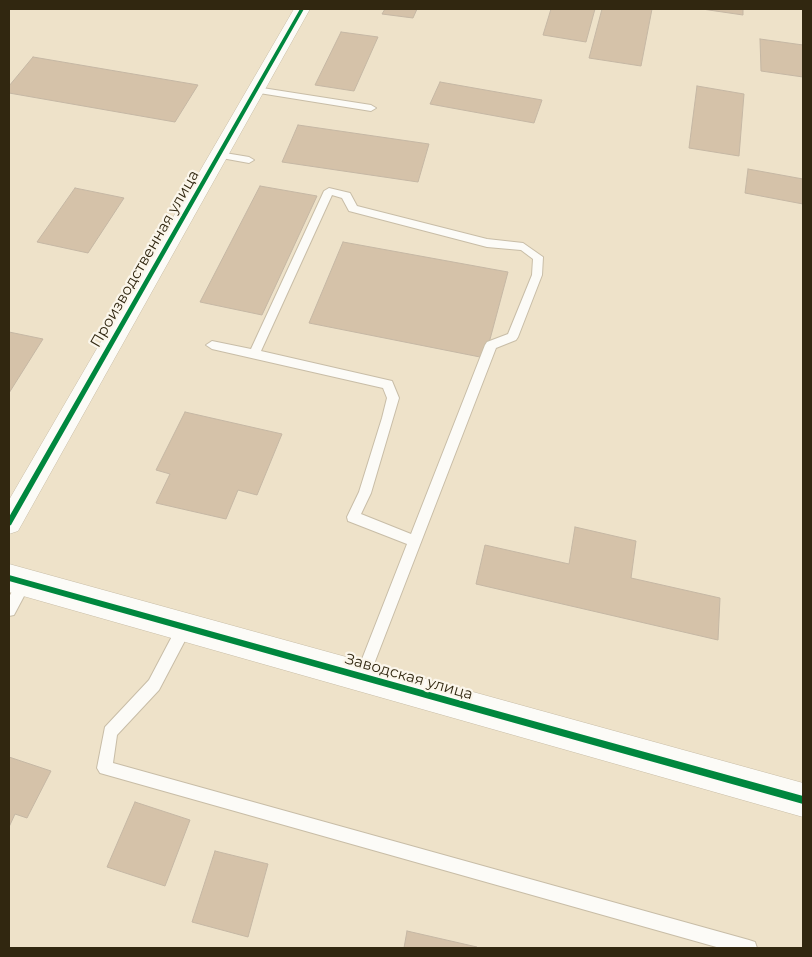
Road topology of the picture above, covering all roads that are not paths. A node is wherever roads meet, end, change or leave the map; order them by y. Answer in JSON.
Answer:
{"nodes":[{"id":1,"x":302,"y":9,"type":"edge"},
{"id":2,"x":256,"y":90,"type":"junction"},
{"id":3,"x":371,"y":108,"type":"dead end"},
{"id":4,"x":219,"y":155,"type":"junction"},
{"id":5,"x":249,"y":160,"type":"dead end"},
{"id":6,"x":212,"y":345,"type":"dead end"},
{"id":7,"x":254,"y":354,"type":"junction"},
{"id":8,"x":9,"y":522,"type":"edge"},
{"id":9,"x":415,"y":541,"type":"junction"},
{"id":10,"x":16,"y":580,"type":"edge"},
{"id":11,"x":9,"y":610,"type":"edge"},
{"id":12,"x":184,"y":628,"type":"junction"},
{"id":13,"x":362,"y":677,"type":"junction"},
{"id":14,"x":803,"y":800,"type":"edge"},
{"id":15,"x":749,"y":948,"type":"edge"}],
"edges":[{"from":1,"to":2,"type":"street","name":"Производственная улица"},
{"from":2,"to":3,"type":"lane"},
{"from":2,"to":4,"type":"street","name":"Производственная улица"},
{"from":4,"to":5,"type":"lane"},
{"from":4,"to":8,"type":"street","name":"Производственная улица"},
{"from":6,"to":7,"type":"lane"},
{"from":7,"to":9,"type":"lane"},
{"from":7,"to":9,"type":"lane"},
{"from":9,"to":13,"type":"lane"},
{"from":10,"to":11,"type":"lane"},
{"from":10,"to":12,"type":"street","name":"Заводская улица"},
{"from":12,"to":13,"type":"street","name":"Заводская улица"},
{"from":12,"to":15,"type":"lane"},
{"from":13,"to":14,"type":"street","name":"Заводская улица"}]}
